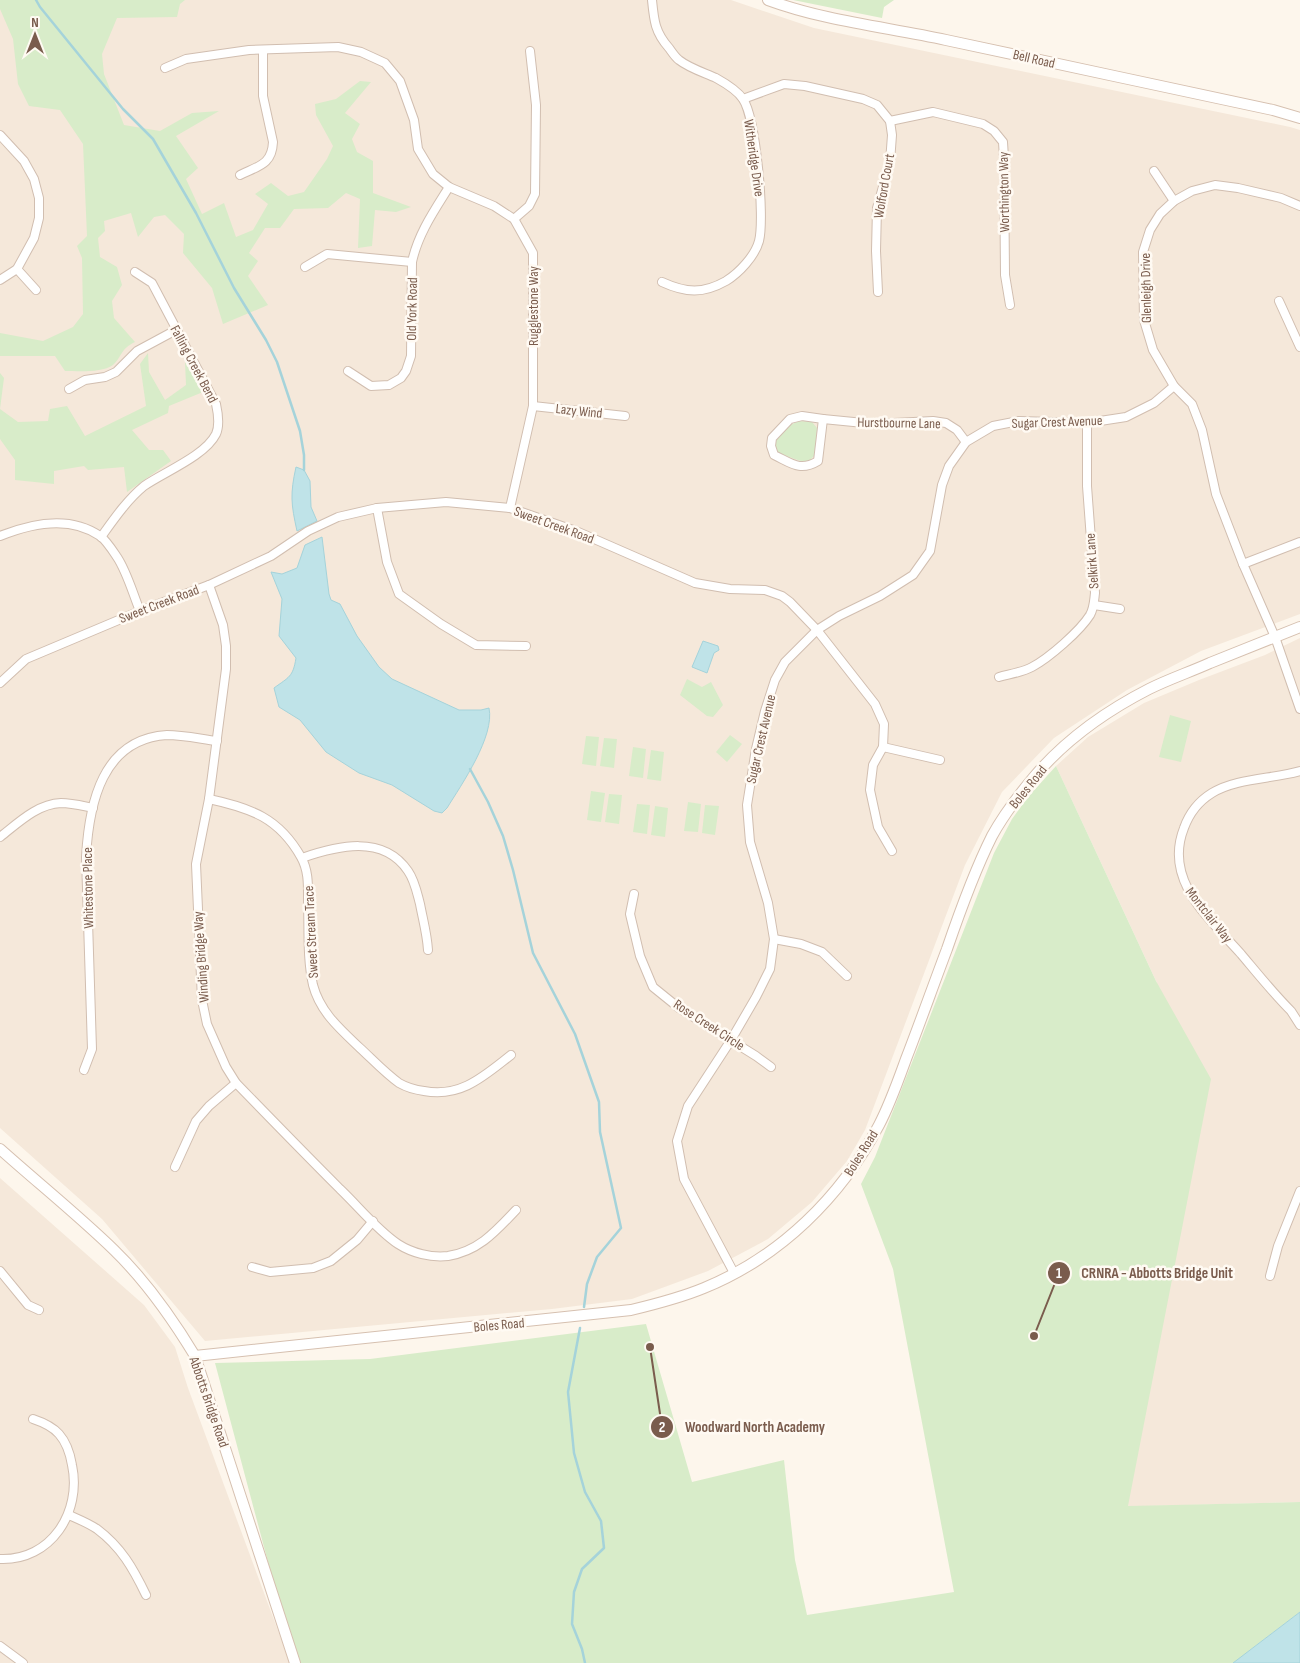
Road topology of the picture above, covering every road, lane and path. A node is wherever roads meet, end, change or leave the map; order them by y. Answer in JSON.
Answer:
{"nodes":[{"id":1,"x":652,"y":0,"type":"edge"},
{"id":2,"x":768,"y":0,"type":"edge"},
{"id":3,"x":263,"y":50,"type":"junction"},
{"id":4,"x":530,"y":50,"type":"dead end"},
{"id":5,"x":165,"y":68,"type":"dead end"},
{"id":6,"x":743,"y":99,"type":"junction"},
{"id":7,"x":1300,"y":118,"type":"edge"},
{"id":8,"x":890,"y":121,"type":"junction"},
{"id":9,"x":0,"y":135,"type":"edge"},
{"id":10,"x":1154,"y":171,"type":"dead end"},
{"id":11,"x":240,"y":175,"type":"dead end"},
{"id":12,"x":449,"y":187,"type":"junction"},
{"id":13,"x":1174,"y":201,"type":"junction"},
{"id":14,"x":1300,"y":206,"type":"edge"},
{"id":15,"x":514,"y":219,"type":"junction"},
{"id":16,"x":412,"y":262,"type":"junction"},
{"id":17,"x":305,"y":267,"type":"dead end"},
{"id":18,"x":17,"y":269,"type":"junction"},
{"id":19,"x":135,"y":272,"type":"dead end"},
{"id":20,"x":0,"y":280,"type":"edge"},
{"id":21,"x":662,"y":282,"type":"dead end"},
{"id":22,"x":36,"y":290,"type":"dead end"},
{"id":23,"x":878,"y":292,"type":"dead end"},
{"id":24,"x":1280,"y":301,"type":"dead end"},
{"id":25,"x":1010,"y":305,"type":"dead end"},
{"id":26,"x":176,"y":330,"type":"junction"},
{"id":27,"x":1300,"y":347,"type":"edge"},
{"id":28,"x":348,"y":371,"type":"dead end"},
{"id":29,"x":1174,"y":386,"type":"junction"},
{"id":30,"x":69,"y":389,"type":"dead end"},
{"id":31,"x":533,"y":406,"type":"junction"},
{"id":32,"x":624,"y":416,"type":"dead end"},
{"id":33,"x":823,"y":419,"type":"junction"},
{"id":34,"x":1087,"y":423,"type":"junction"},
{"id":35,"x":966,"y":442,"type":"junction"},
{"id":36,"x":378,"y":508,"type":"junction"},
{"id":37,"x":510,"y":508,"type":"junction"},
{"id":38,"x":0,"y":534,"type":"edge"},
{"id":39,"x":102,"y":537,"type":"junction"},
{"id":40,"x":1300,"y":542,"type":"edge"},
{"id":41,"x":1243,"y":564,"type":"junction"},
{"id":42,"x":209,"y":585,"type":"junction"},
{"id":43,"x":1094,"y":605,"type":"junction"},
{"id":44,"x":1120,"y":609,"type":"dead end"},
{"id":45,"x":140,"y":610,"type":"junction"},
{"id":46,"x":1300,"y":628,"type":"edge"},
{"id":47,"x":817,"y":630,"type":"junction"},
{"id":48,"x":1275,"y":637,"type":"junction"},
{"id":49,"x":526,"y":646,"type":"dead end"},
{"id":50,"x":999,"y":677,"type":"dead end"},
{"id":51,"x":0,"y":683,"type":"edge"},
{"id":52,"x":1300,"y":709,"type":"edge"},
{"id":53,"x":217,"y":741,"type":"junction"},
{"id":54,"x":883,"y":747,"type":"junction"},
{"id":55,"x":940,"y":760,"type":"dead end"},
{"id":56,"x":1300,"y":772,"type":"edge"},
{"id":57,"x":209,"y":798,"type":"junction"},
{"id":58,"x":93,"y":808,"type":"junction"},
{"id":59,"x":0,"y":837,"type":"edge"},
{"id":60,"x":892,"y":851,"type":"dead end"},
{"id":61,"x":302,"y":858,"type":"junction"},
{"id":62,"x":634,"y":894,"type":"dead end"},
{"id":63,"x":774,"y":939,"type":"junction"},
{"id":64,"x":428,"y":950,"type":"dead end"},
{"id":65,"x":847,"y":976,"type":"dead end"},
{"id":66,"x":1300,"y":1025,"type":"edge"},
{"id":67,"x":731,"y":1040,"type":"junction"},
{"id":68,"x":511,"y":1055,"type":"dead end"},
{"id":69,"x":771,"y":1067,"type":"dead end"},
{"id":70,"x":84,"y":1070,"type":"dead end"},
{"id":71,"x":236,"y":1083,"type":"junction"},
{"id":72,"x":0,"y":1149,"type":"edge"},
{"id":73,"x":175,"y":1167,"type":"dead end"},
{"id":74,"x":1300,"y":1191,"type":"edge"},
{"id":75,"x":516,"y":1210,"type":"dead end"},
{"id":76,"x":372,"y":1222,"type":"junction"},
{"id":77,"x":252,"y":1267,"type":"dead end"},
{"id":78,"x":0,"y":1271,"type":"edge"},
{"id":79,"x":734,"y":1273,"type":"junction"},
{"id":80,"x":1270,"y":1276,"type":"dead end"},
{"id":81,"x":40,"y":1310,"type":"dead end"},
{"id":82,"x":195,"y":1356,"type":"junction"},
{"id":83,"x":33,"y":1419,"type":"dead end"},
{"id":84,"x":69,"y":1514,"type":"junction"},
{"id":85,"x":0,"y":1559,"type":"edge"},
{"id":86,"x":146,"y":1594,"type":"dead end"},
{"id":87,"x":0,"y":1646,"type":"edge"},
{"id":88,"x":23,"y":1663,"type":"edge"},
{"id":89,"x":295,"y":1663,"type":"edge"}],
"edges":[{"from":1,"to":6,"type":"street"},
{"from":2,"to":7,"type":"street","name":"Bell Road"},
{"from":3,"to":5,"type":"street","name":"Rugglestone Way"},
{"from":3,"to":11,"type":"street"},
{"from":3,"to":12,"type":"street","name":"Rugglestone Way"},
{"from":4,"to":15,"type":"street"},
{"from":6,"to":8,"type":"street"},
{"from":6,"to":21,"type":"street","name":"Witheridge Drive"},
{"from":8,"to":23,"type":"street","name":"Wolford Court"},
{"from":8,"to":25,"type":"street","name":"Worthington Way"},
{"from":9,"to":18,"type":"street"},
{"from":10,"to":13,"type":"street"},
{"from":12,"to":15,"type":"street","name":"Rugglestone Way"},
{"from":12,"to":16,"type":"street","name":"Old York Road"},
{"from":13,"to":14,"type":"street","name":"Glenleigh Drive"},
{"from":13,"to":29,"type":"street","name":"Glenleigh Drive"},
{"from":15,"to":31,"type":"street","name":"Rugglestone Way"},
{"from":16,"to":17,"type":"street"},
{"from":16,"to":28,"type":"street","name":"Old York Road"},
{"from":18,"to":20,"type":"street"},
{"from":18,"to":22,"type":"street"},
{"from":19,"to":26,"type":"street","name":"Falling Creek Bend"},
{"from":24,"to":27,"type":"street"},
{"from":26,"to":30,"type":"street"},
{"from":26,"to":39,"type":"street","name":"Falling Creek Bend"},
{"from":29,"to":34,"type":"street","name":"Sugar Crest Avenue"},
{"from":29,"to":41,"type":"street","name":"Glenleigh Drive"},
{"from":31,"to":32,"type":"street","name":"Lazy Wind"},
{"from":31,"to":37,"type":"street","name":"Rugglestone Way"},
{"from":33,"to":33,"type":"street"},
{"from":33,"to":35,"type":"street","name":"Hurstbourne Lane"},
{"from":34,"to":35,"type":"street","name":"Sugar Crest Avenue"},
{"from":34,"to":43,"type":"street","name":"Selkirk Lane"},
{"from":35,"to":47,"type":"street","name":"Sugar Crest Avenue"},
{"from":36,"to":37,"type":"street","name":"Sweet Creek Road"},
{"from":36,"to":42,"type":"street","name":"Sweet Creek Road"},
{"from":36,"to":49,"type":"street"},
{"from":37,"to":47,"type":"street","name":"Sweet Creek Road"},
{"from":38,"to":39,"type":"street"},
{"from":39,"to":45,"type":"street"},
{"from":40,"to":41,"type":"street"},
{"from":41,"to":48,"type":"street","name":"Glenleigh Drive"},
{"from":42,"to":45,"type":"street","name":"Sweet Creek Road"},
{"from":42,"to":53,"type":"street","name":"Winding Bridge Way"},
{"from":43,"to":44,"type":"street"},
{"from":43,"to":50,"type":"street","name":"Selkirk Lane"},
{"from":45,"to":51,"type":"street","name":"Sweet Creek Road"},
{"from":46,"to":48,"type":"street","name":"Boles Road"},
{"from":47,"to":54,"type":"street","name":"Sweet Creek Road"},
{"from":47,"to":63,"type":"street","name":"Sugar Crest Avenue"},
{"from":48,"to":52,"type":"street","name":"Glenleigh Drive"},
{"from":48,"to":79,"type":"street","name":"Boles Road"},
{"from":53,"to":57,"type":"street","name":"Winding Bridge Way"},
{"from":53,"to":58,"type":"street","name":"Whitestone Place"},
{"from":54,"to":55,"type":"street"},
{"from":54,"to":60,"type":"street","name":"Sweet Creek Road"},
{"from":56,"to":66,"type":"street","name":"Montclair Way"},
{"from":57,"to":61,"type":"street","name":"Sweet Stream Trace"},
{"from":57,"to":71,"type":"street","name":"Winding Bridge Way"},
{"from":58,"to":59,"type":"street"},
{"from":58,"to":70,"type":"street","name":"Whitestone Place"},
{"from":61,"to":64,"type":"street"},
{"from":61,"to":68,"type":"street","name":"Sweet Stream Trace"},
{"from":62,"to":67,"type":"street","name":"Rose Creek Circle"},
{"from":63,"to":65,"type":"street"},
{"from":63,"to":67,"type":"street","name":"Sugar Crest Avenue"},
{"from":67,"to":69,"type":"street","name":"Rose Creek Circle"},
{"from":67,"to":79,"type":"street","name":"Sugar Crest Avenue"},
{"from":71,"to":73,"type":"street"},
{"from":71,"to":76,"type":"street","name":"Winding Bridge Way"},
{"from":72,"to":82,"type":"street","name":"Abbotts Bridge Road"},
{"from":74,"to":80,"type":"street"},
{"from":75,"to":76,"type":"street","name":"Winding Bridge Way"},
{"from":76,"to":77,"type":"street"},
{"from":78,"to":81,"type":"street"},
{"from":79,"to":82,"type":"street","name":"Boles Road"},
{"from":82,"to":89,"type":"street","name":"Abbotts Bridge Road"},
{"from":83,"to":84,"type":"street"},
{"from":84,"to":85,"type":"street"},
{"from":84,"to":86,"type":"street"},
{"from":87,"to":88,"type":"street"}]}
